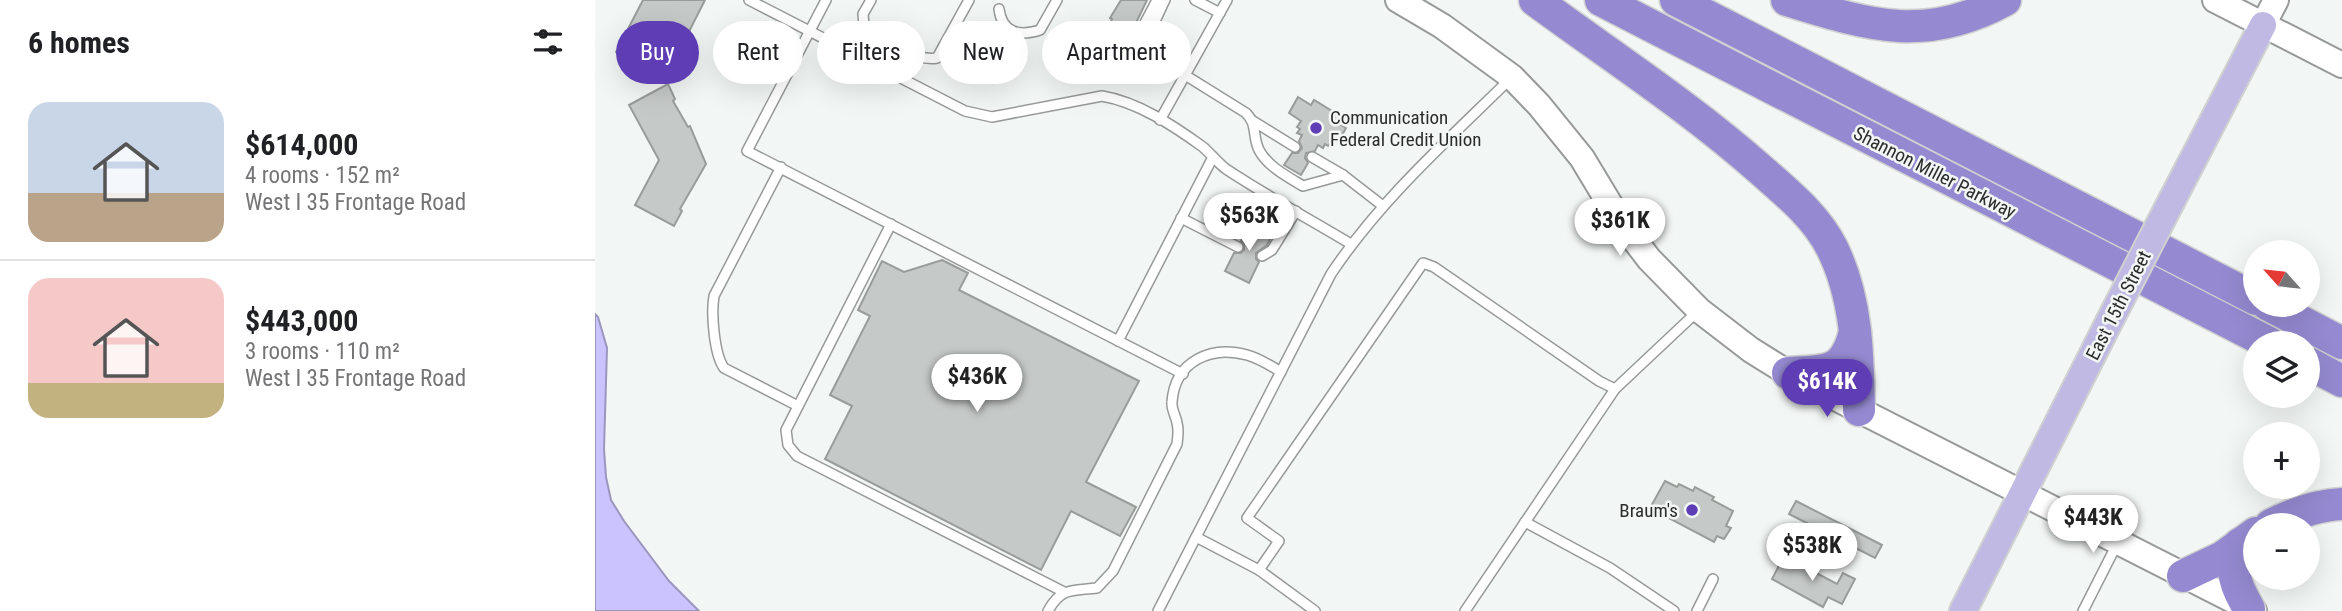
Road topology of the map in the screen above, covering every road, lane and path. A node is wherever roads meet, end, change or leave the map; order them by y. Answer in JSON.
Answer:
{"nodes":[{"id":1,"x":750,"y":0,"type":"edge"},
{"id":2,"x":825,"y":0,"type":"edge"},
{"id":3,"x":871,"y":0,"type":"edge"},
{"id":4,"x":969,"y":0,"type":"edge"},
{"id":5,"x":1057,"y":0,"type":"edge"},
{"id":6,"x":1157,"y":0,"type":"edge"},
{"id":7,"x":1165,"y":0,"type":"edge"},
{"id":8,"x":1195,"y":0,"type":"edge"},
{"id":9,"x":1227,"y":0,"type":"edge"},
{"id":10,"x":1398,"y":0,"type":"edge"},
{"id":11,"x":1535,"y":0,"type":"edge"},
{"id":12,"x":1601,"y":0,"type":"edge"},
{"id":13,"x":1676,"y":0,"type":"edge"},
{"id":14,"x":1787,"y":0,"type":"edge"},
{"id":15,"x":2004,"y":0,"type":"edge"},
{"id":16,"x":2215,"y":0,"type":"edge"},
{"id":17,"x":2276,"y":0,"type":"edge"},
{"id":18,"x":999,"y":9,"type":"dead end"},
{"id":19,"x":1220,"y":13,"type":"junction"},
{"id":20,"x":1146,"y":21,"type":"edge"},
{"id":21,"x":1154,"y":21,"type":"edge"},
{"id":22,"x":2263,"y":25,"type":"junction"},
{"id":23,"x":810,"y":30,"type":"junction"},
{"id":24,"x":1191,"y":64,"type":"edge"},
{"id":25,"x":2342,"y":65,"type":"edge"},
{"id":26,"x":1512,"y":77,"type":"junction"},
{"id":27,"x":1191,"y":79,"type":"edge"},
{"id":28,"x":1180,"y":84,"type":"edge"},
{"id":29,"x":1160,"y":120,"type":"junction"},
{"id":30,"x":1253,"y":121,"type":"junction"},
{"id":31,"x":1295,"y":147,"type":"dead end"},
{"id":32,"x":1213,"y":157,"type":"junction"},
{"id":33,"x":1312,"y":157,"type":"dead end"},
{"id":34,"x":781,"y":167,"type":"junction"},
{"id":35,"x":1343,"y":175,"type":"junction"},
{"id":36,"x":1383,"y":206,"type":"junction"},
{"id":37,"x":1296,"y":211,"type":"junction"},
{"id":38,"x":1181,"y":218,"type":"junction"},
{"id":39,"x":891,"y":224,"type":"junction"},
{"id":40,"x":1351,"y":244,"type":"junction"},
{"id":41,"x":1238,"y":247,"type":"dead end"},
{"id":42,"x":1262,"y":256,"type":"dead end"},
{"id":43,"x":2243,"y":292,"type":"edge"},
{"id":44,"x":1699,"y":310,"type":"junction"},
{"id":45,"x":2292,"y":317,"type":"edge"},
{"id":46,"x":1855,"y":330,"type":"junction"},
{"id":47,"x":2246,"y":331,"type":"edge"},
{"id":48,"x":1118,"y":341,"type":"junction"},
{"id":49,"x":2342,"y":343,"type":"edge"},
{"id":50,"x":2320,"y":369,"type":"edge"},
{"id":51,"x":1281,"y":372,"type":"junction"},
{"id":52,"x":1788,"y":373,"type":"junction"},
{"id":53,"x":1183,"y":374,"type":"junction"},
{"id":54,"x":2342,"y":381,"type":"edge"},
{"id":55,"x":1615,"y":389,"type":"junction"},
{"id":56,"x":798,"y":406,"type":"junction"},
{"id":57,"x":1859,"y":410,"type":"junction"},
{"id":58,"x":2023,"y":494,"type":"junction"},
{"id":59,"x":2342,"y":504,"type":"edge"},
{"id":60,"x":2300,"y":513,"type":"edge"},
{"id":61,"x":1525,"y":522,"type":"junction"},
{"id":62,"x":1196,"y":537,"type":"junction"},
{"id":63,"x":2243,"y":541,"type":"edge"},
{"id":64,"x":2118,"y":542,"type":"junction"},
{"id":65,"x":2243,"y":546,"type":"edge"},
{"id":66,"x":1259,"y":570,"type":"junction"},
{"id":67,"x":2183,"y":576,"type":"junction"},
{"id":68,"x":1713,"y":579,"type":"dead end"},
{"id":69,"x":1064,"y":592,"type":"junction"},
{"id":70,"x":2251,"y":610,"type":"edge"},
{"id":71,"x":1048,"y":611,"type":"edge"},
{"id":72,"x":1158,"y":611,"type":"edge"},
{"id":73,"x":1314,"y":611,"type":"edge"},
{"id":74,"x":1465,"y":611,"type":"edge"},
{"id":75,"x":1674,"y":611,"type":"edge"},
{"id":76,"x":1697,"y":611,"type":"edge"},
{"id":77,"x":1962,"y":611,"type":"edge"},
{"id":78,"x":2084,"y":611,"type":"edge"}],
"edges":[{"from":1,"to":23,"type":"lane"},
{"from":2,"to":23,"type":"lane"},
{"from":3,"to":4,"type":"lane"},
{"from":5,"to":18,"type":"lane"},
{"from":6,"to":20,"type":"lane"},
{"from":7,"to":21,"type":"lane"},
{"from":8,"to":19,"type":"lane"},
{"from":9,"to":19,"type":"lane"},
{"from":10,"to":26,"type":"street"},
{"from":11,"to":46,"type":"highway"},
{"from":12,"to":47,"type":"highway","name":"Shannon Miller Parkway"},
{"from":13,"to":43,"type":"highway","name":"Shannon Miller Parkway"},
{"from":14,"to":15,"type":"highway"},
{"from":16,"to":22,"type":"street"},
{"from":17,"to":22,"type":"street","name":"East 15th Street"},
{"from":19,"to":24,"type":"lane"},
{"from":22,"to":25,"type":"street"},
{"from":22,"to":58,"type":"main road","name":"East 15th Street","bridge":true},
{"from":23,"to":29,"type":"lane"},
{"from":23,"to":34,"type":"lane"},
{"from":26,"to":36,"type":"lane"},
{"from":26,"to":44,"type":"street"},
{"from":27,"to":30,"type":"lane"},
{"from":28,"to":29,"type":"lane"},
{"from":29,"to":32,"type":"lane"},
{"from":30,"to":31,"type":"lane"},
{"from":30,"to":35,"type":"lane"},
{"from":32,"to":37,"type":"lane"},
{"from":32,"to":38,"type":"lane"},
{"from":33,"to":35,"type":"lane"},
{"from":34,"to":39,"type":"lane"},
{"from":34,"to":56,"type":"lane"},
{"from":35,"to":36,"type":"lane"},
{"from":36,"to":40,"type":"lane"},
{"from":37,"to":40,"type":"lane"},
{"from":37,"to":42,"type":"lane"},
{"from":38,"to":41,"type":"lane"},
{"from":38,"to":48,"type":"lane"},
{"from":39,"to":48,"type":"lane"},
{"from":39,"to":56,"type":"lane"},
{"from":40,"to":51,"type":"lane"},
{"from":44,"to":52,"type":"street"},
{"from":44,"to":55,"type":"lane"},
{"from":45,"to":49,"type":"highway"},
{"from":46,"to":52,"type":"highway"},
{"from":46,"to":57,"type":"highway"},
{"from":48,"to":53,"type":"lane"},
{"from":50,"to":54,"type":"highway"},
{"from":51,"to":53,"type":"lane"},
{"from":51,"to":62,"type":"lane"},
{"from":52,"to":57,"type":"street"},
{"from":53,"to":69,"type":"lane"},
{"from":55,"to":61,"type":"lane"},
{"from":55,"to":66,"type":"lane"},
{"from":56,"to":69,"type":"lane"},
{"from":57,"to":58,"type":"street"},
{"from":58,"to":64,"type":"street"},
{"from":58,"to":77,"type":"main road","name":"East 15th Street"},
{"from":59,"to":60,"type":"highway"},
{"from":61,"to":74,"type":"lane"},
{"from":61,"to":75,"type":"lane"},
{"from":62,"to":66,"type":"lane"},
{"from":62,"to":72,"type":"lane"},
{"from":63,"to":67,"type":"highway"},
{"from":64,"to":67,"type":"street"},
{"from":64,"to":78,"type":"lane"},
{"from":65,"to":70,"type":"highway"},
{"from":66,"to":73,"type":"lane"},
{"from":67,"to":70,"type":"street"},
{"from":68,"to":76,"type":"lane"},
{"from":69,"to":71,"type":"lane"}]}
